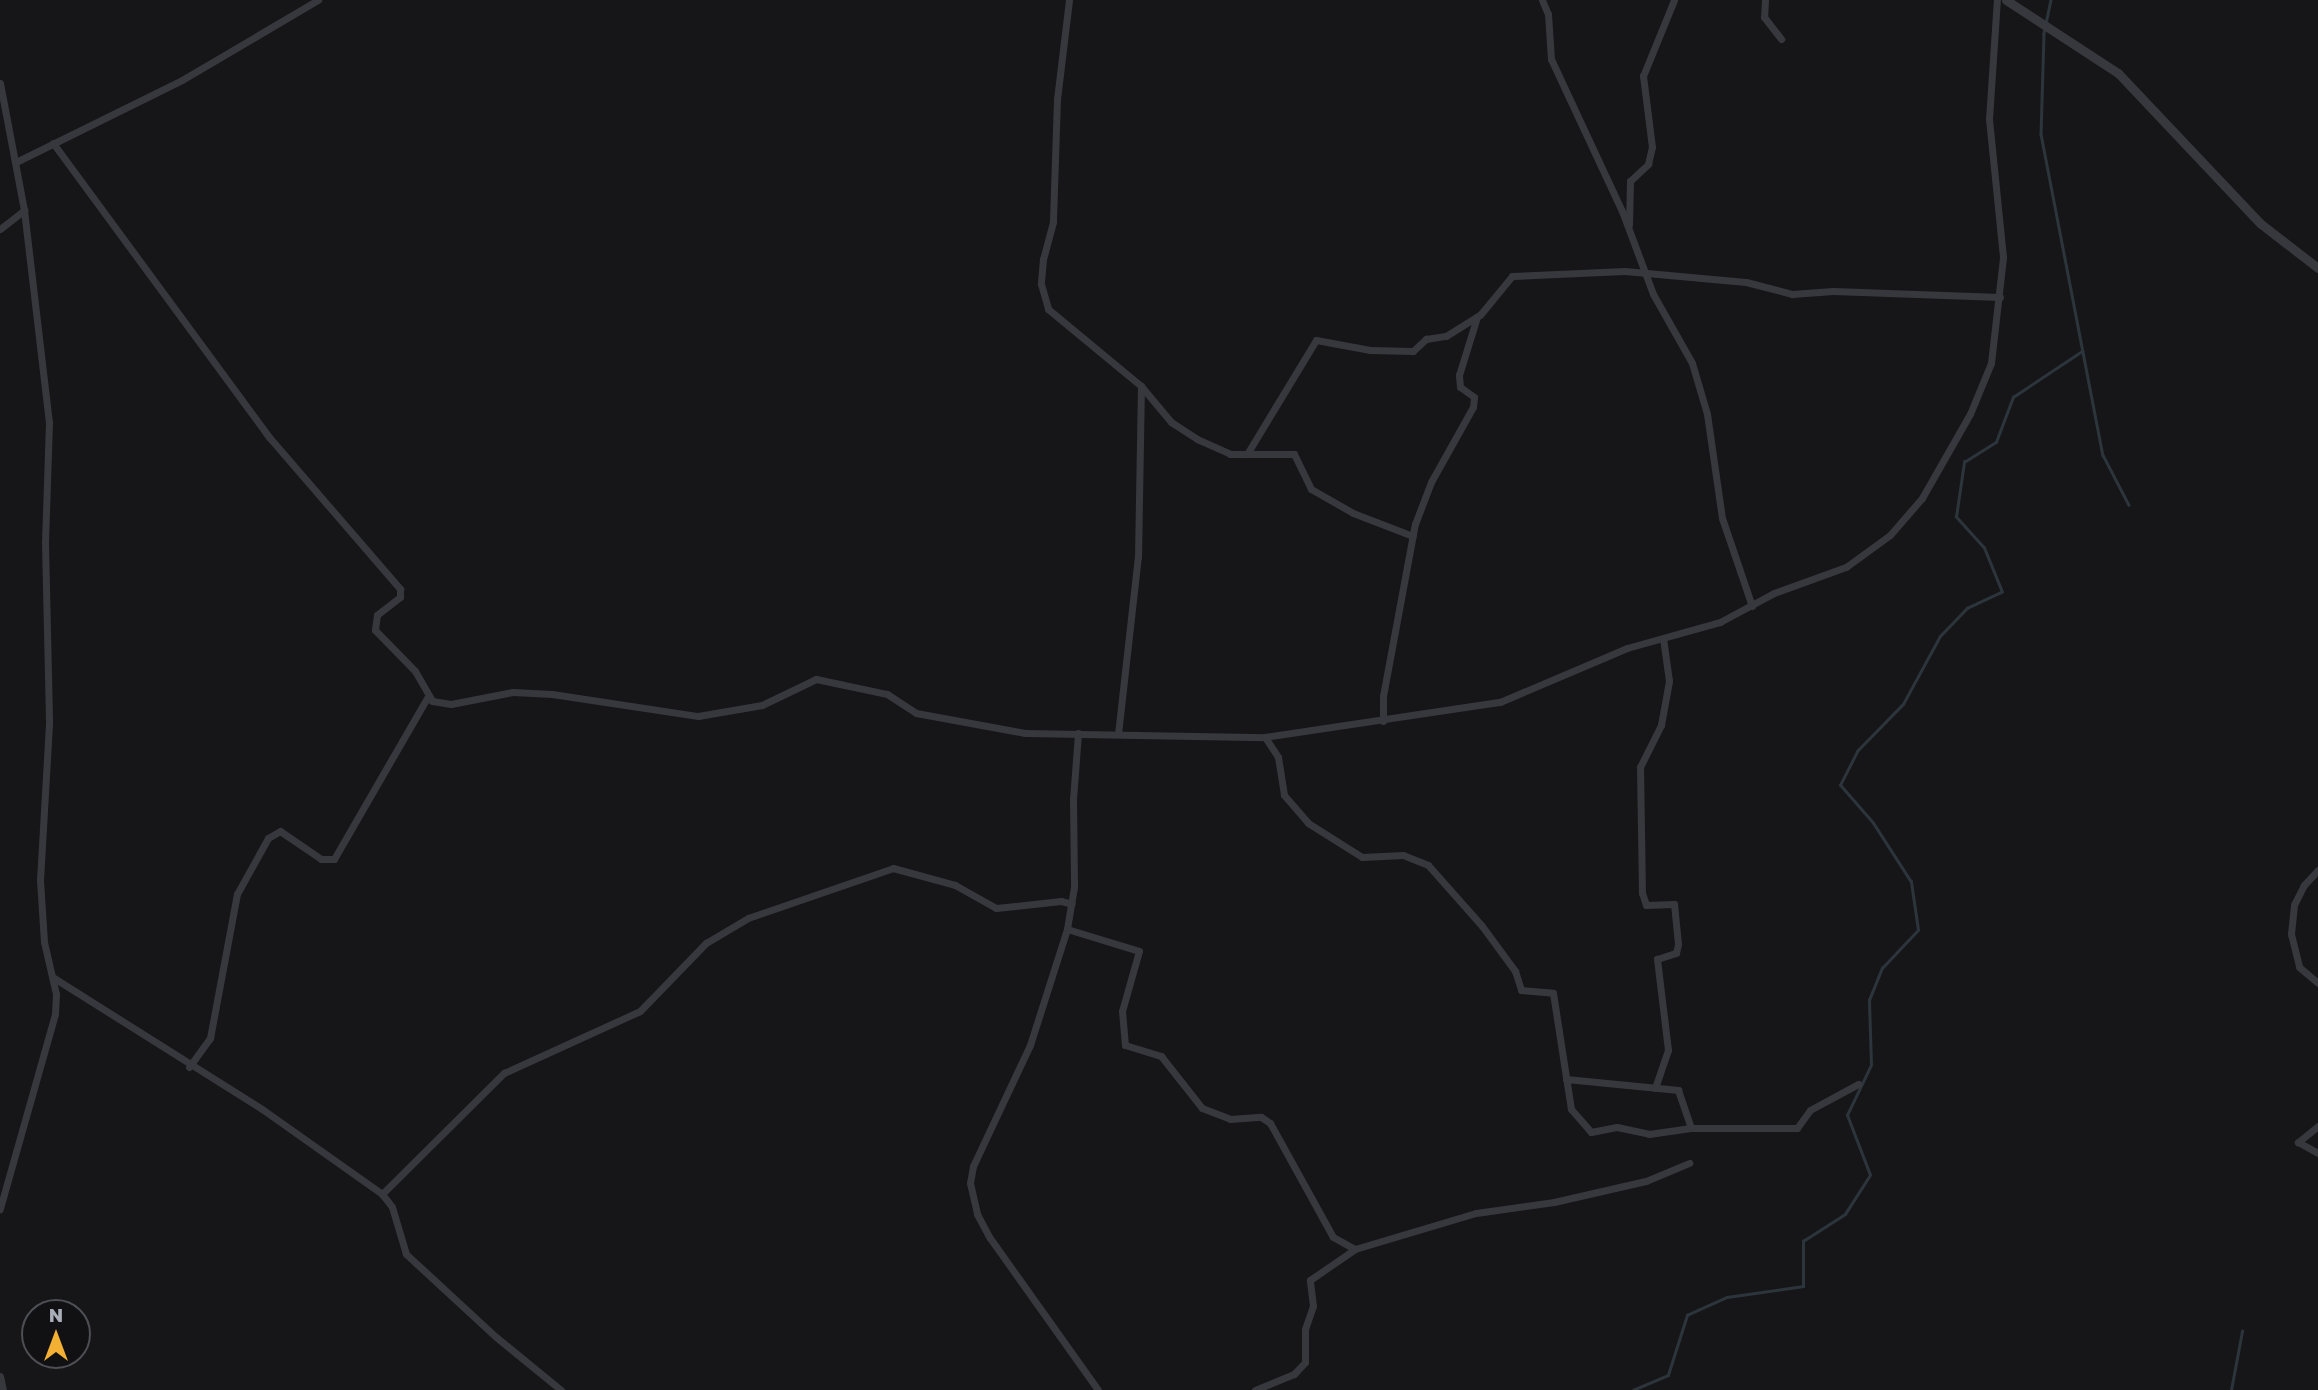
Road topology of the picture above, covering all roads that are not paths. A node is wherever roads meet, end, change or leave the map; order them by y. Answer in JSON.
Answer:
{"nodes":[{"id":1,"x":318,"y":0,"type":"edge"},
{"id":2,"x":1069,"y":0,"type":"edge"},
{"id":3,"x":1542,"y":0,"type":"edge"},
{"id":4,"x":1550,"y":0,"type":"edge"},
{"id":5,"x":1674,"y":0,"type":"edge"},
{"id":6,"x":1765,"y":0,"type":"edge"},
{"id":7,"x":1997,"y":0,"type":"edge"},
{"id":8,"x":2006,"y":0,"type":"edge"},
{"id":9,"x":1548,"y":11,"type":"junction"},
{"id":10,"x":1781,"y":39,"type":"dead end"},
{"id":11,"x":0,"y":83,"type":"edge"},
{"id":12,"x":0,"y":136,"type":"edge"},
{"id":13,"x":12,"y":138,"type":"junction"},
{"id":14,"x":53,"y":143,"type":"junction"},
{"id":15,"x":16,"y":163,"type":"junction"},
{"id":16,"x":24,"y":210,"type":"junction"},
{"id":17,"x":1628,"y":227,"type":"junction"},
{"id":18,"x":0,"y":229,"type":"edge"},
{"id":19,"x":2318,"y":268,"type":"edge"},
{"id":20,"x":1644,"y":272,"type":"junction"},
{"id":21,"x":2000,"y":297,"type":"junction"},
{"id":22,"x":1477,"y":317,"type":"junction"},
{"id":23,"x":1141,"y":386,"type":"junction"},
{"id":24,"x":1247,"y":454,"type":"junction"},
{"id":25,"x":1413,"y":536,"type":"junction"},
{"id":26,"x":1752,"y":606,"type":"junction"},
{"id":27,"x":1663,"y":638,"type":"junction"},
{"id":28,"x":427,"y":698,"type":"junction"},
{"id":29,"x":1383,"y":721,"type":"junction"},
{"id":30,"x":1078,"y":733,"type":"junction"},
{"id":31,"x":1118,"y":734,"type":"junction"},
{"id":32,"x":1265,"y":737,"type":"junction"},
{"id":33,"x":2318,"y":870,"type":"edge"},
{"id":34,"x":1072,"y":904,"type":"junction"},
{"id":35,"x":1067,"y":929,"type":"junction"},
{"id":36,"x":54,"y":978,"type":"junction"},
{"id":37,"x":2318,"y":984,"type":"edge"},
{"id":38,"x":190,"y":1067,"type":"junction"},
{"id":39,"x":1566,"y":1080,"type":"junction"},
{"id":40,"x":1858,"y":1084,"type":"dead end"},
{"id":41,"x":1655,"y":1088,"type":"junction"},
{"id":42,"x":2318,"y":1126,"type":"edge"},
{"id":43,"x":1691,"y":1128,"type":"junction"},
{"id":44,"x":2318,"y":1153,"type":"edge"},
{"id":45,"x":1689,"y":1163,"type":"dead end"},
{"id":46,"x":3,"y":1185,"type":"edge"},
{"id":47,"x":382,"y":1195,"type":"junction"},
{"id":48,"x":0,"y":1209,"type":"edge"},
{"id":49,"x":1355,"y":1250,"type":"junction"},
{"id":50,"x":0,"y":1376,"type":"edge"},
{"id":51,"x":3,"y":1390,"type":"edge"},
{"id":52,"x":561,"y":1390,"type":"edge"},
{"id":53,"x":1098,"y":1390,"type":"edge"},
{"id":54,"x":1255,"y":1390,"type":"edge"}],
"edges":[{"from":1,"to":14,"type":"street"},
{"from":2,"to":23,"type":"street"},
{"from":3,"to":9,"type":"street"},
{"from":4,"to":9,"type":"street"},
{"from":5,"to":17,"type":"street"},
{"from":6,"to":10,"type":"street"},
{"from":7,"to":21,"type":"street"},
{"from":8,"to":19,"type":"street"},
{"from":9,"to":17,"type":"street"},
{"from":11,"to":13,"type":"street"},
{"from":12,"to":13,"type":"street"},
{"from":13,"to":15,"type":"street"},
{"from":14,"to":15,"type":"street"},
{"from":14,"to":28,"type":"street"},
{"from":15,"to":16,"type":"street"},
{"from":16,"to":18,"type":"street"},
{"from":16,"to":36,"type":"street"},
{"from":17,"to":20,"type":"street"},
{"from":20,"to":21,"type":"street"},
{"from":20,"to":22,"type":"street"},
{"from":20,"to":26,"type":"street"},
{"from":21,"to":26,"type":"street"},
{"from":22,"to":24,"type":"street"},
{"from":22,"to":25,"type":"street"},
{"from":23,"to":24,"type":"street"},
{"from":23,"to":31,"type":"street"},
{"from":24,"to":25,"type":"street"},
{"from":25,"to":29,"type":"street"},
{"from":26,"to":27,"type":"street"},
{"from":27,"to":29,"type":"street"},
{"from":27,"to":41,"type":"street"},
{"from":28,"to":30,"type":"street"},
{"from":28,"to":38,"type":"street"},
{"from":29,"to":32,"type":"street"},
{"from":30,"to":31,"type":"street"},
{"from":30,"to":34,"type":"street"},
{"from":31,"to":32,"type":"street"},
{"from":32,"to":39,"type":"street"},
{"from":33,"to":37,"type":"street"},
{"from":34,"to":35,"type":"street"},
{"from":34,"to":47,"type":"street"},
{"from":35,"to":49,"type":"street"},
{"from":35,"to":53,"type":"street"},
{"from":36,"to":38,"type":"street"},
{"from":36,"to":46,"type":"street"},
{"from":38,"to":47,"type":"street"},
{"from":39,"to":41,"type":"street"},
{"from":39,"to":43,"type":"street"},
{"from":40,"to":43,"type":"street"},
{"from":41,"to":43,"type":"street"},
{"from":42,"to":44,"type":"street"},
{"from":45,"to":49,"type":"street"},
{"from":46,"to":48,"type":"street"},
{"from":47,"to":52,"type":"street"},
{"from":49,"to":54,"type":"street"},
{"from":50,"to":51,"type":"street"}]}
